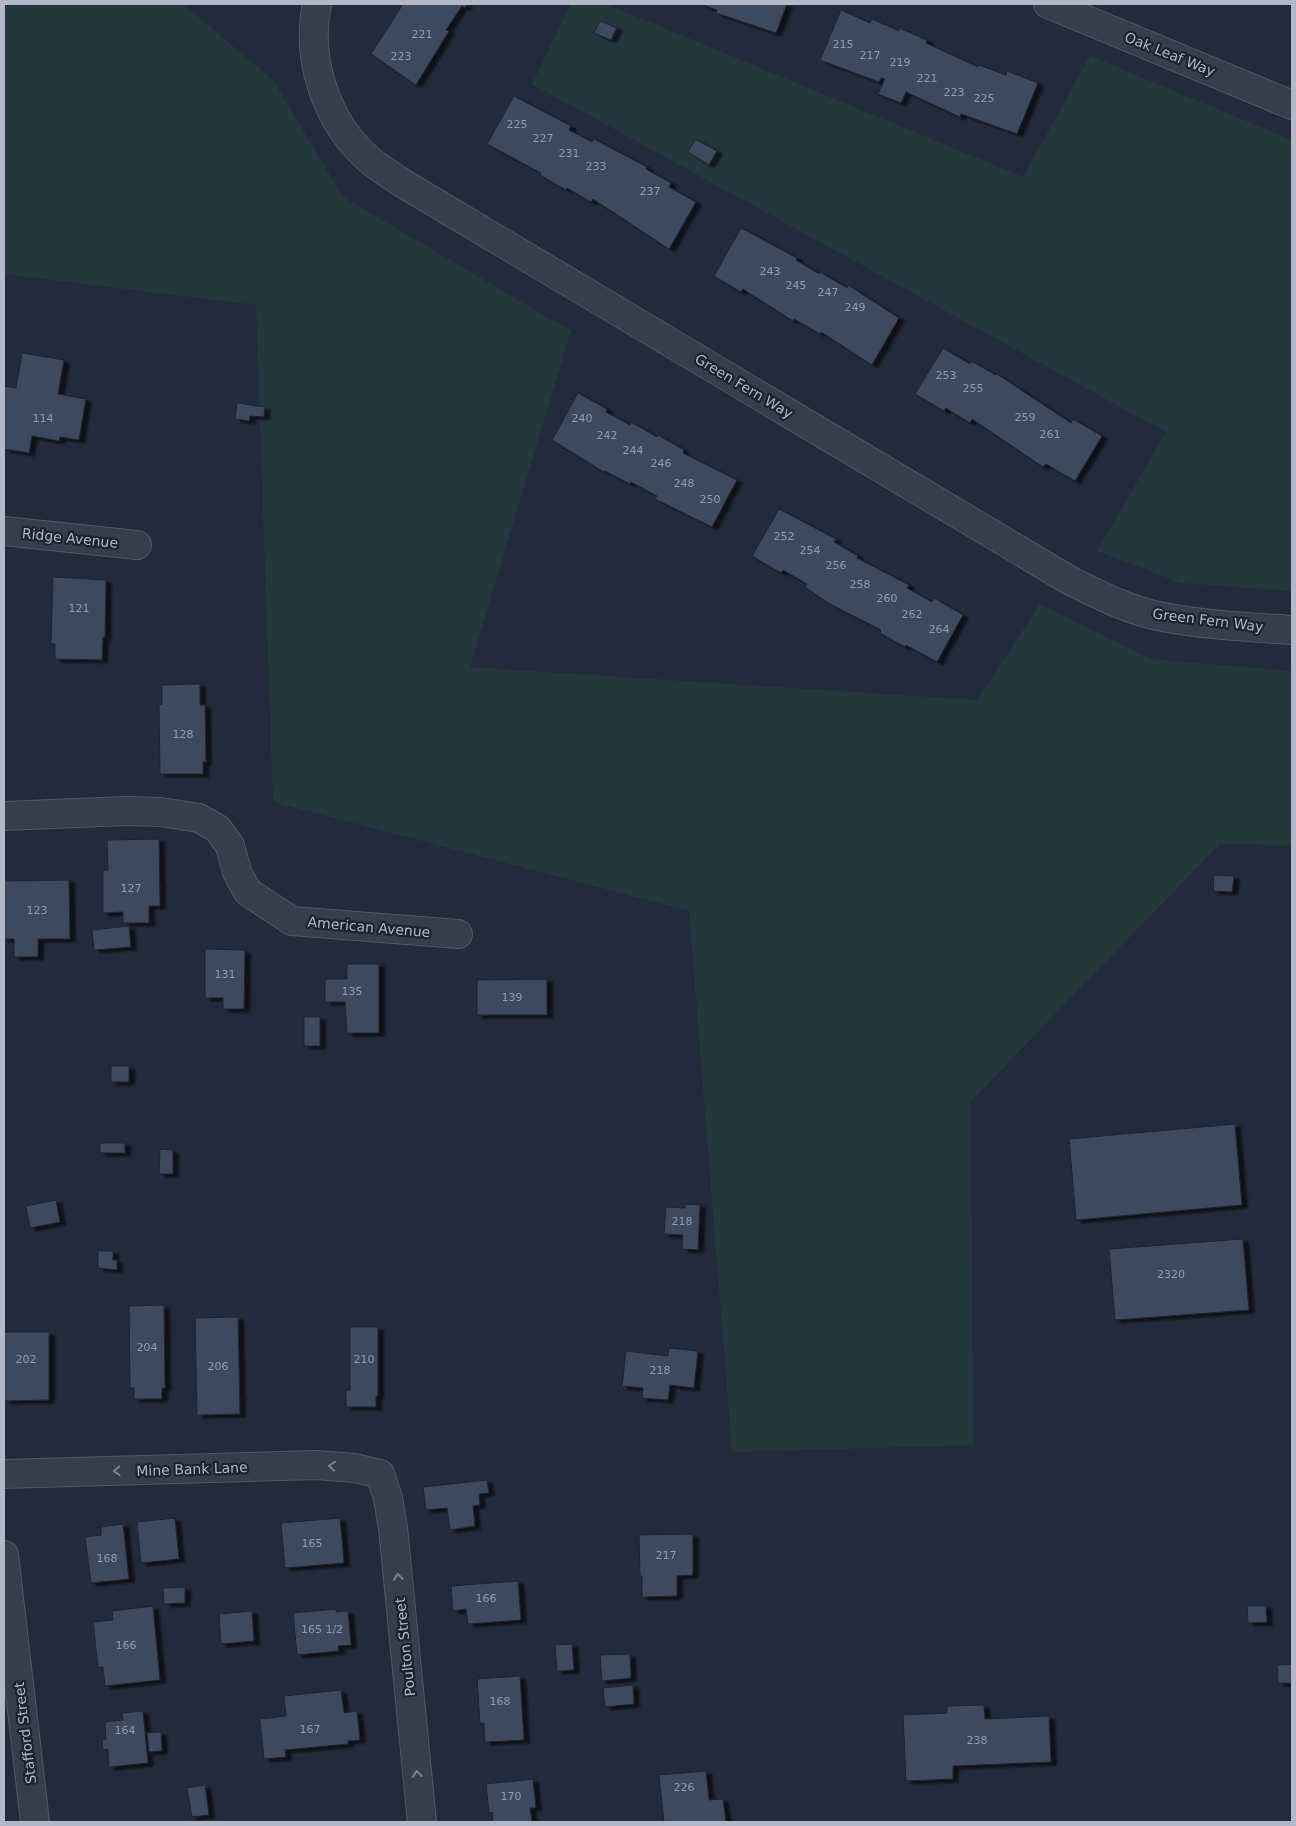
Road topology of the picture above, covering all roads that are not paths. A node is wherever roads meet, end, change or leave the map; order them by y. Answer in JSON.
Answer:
{"nodes":[{"id":1,"x":318,"y":4,"type":"edge"},
{"id":2,"x":1048,"y":4,"type":"edge"},
{"id":3,"x":1292,"y":105,"type":"edge"},
{"id":4,"x":4,"y":531,"type":"edge"},
{"id":5,"x":137,"y":545,"type":"dead end"},
{"id":6,"x":1292,"y":630,"type":"edge"},
{"id":7,"x":4,"y":816,"type":"edge"},
{"id":8,"x":458,"y":934,"type":"dead end"},
{"id":9,"x":4,"y":1474,"type":"edge"},
{"id":10,"x":380,"y":1474,"type":"joint"},
{"id":11,"x":4,"y":1555,"type":"edge"},
{"id":12,"x":35,"y":1822,"type":"edge"},
{"id":13,"x":422,"y":1822,"type":"edge"}],
"edges":[{"from":1,"to":6,"type":"street","name":"Green Fern Way"},
{"from":2,"to":3,"type":"street","name":"Oak Leaf Way"},
{"from":4,"to":5,"type":"street","name":"Ridge Avenue"},
{"from":7,"to":8,"type":"street","name":"American Avenue"},
{"from":10,"to":9,"type":"street","name":"Mine Bank Lane","one_way":true},
{"from":13,"to":10,"type":"street","name":"Poulton Street","one_way":true},
{"from":11,"to":12,"type":"street","name":"Stafford Street"}]}
